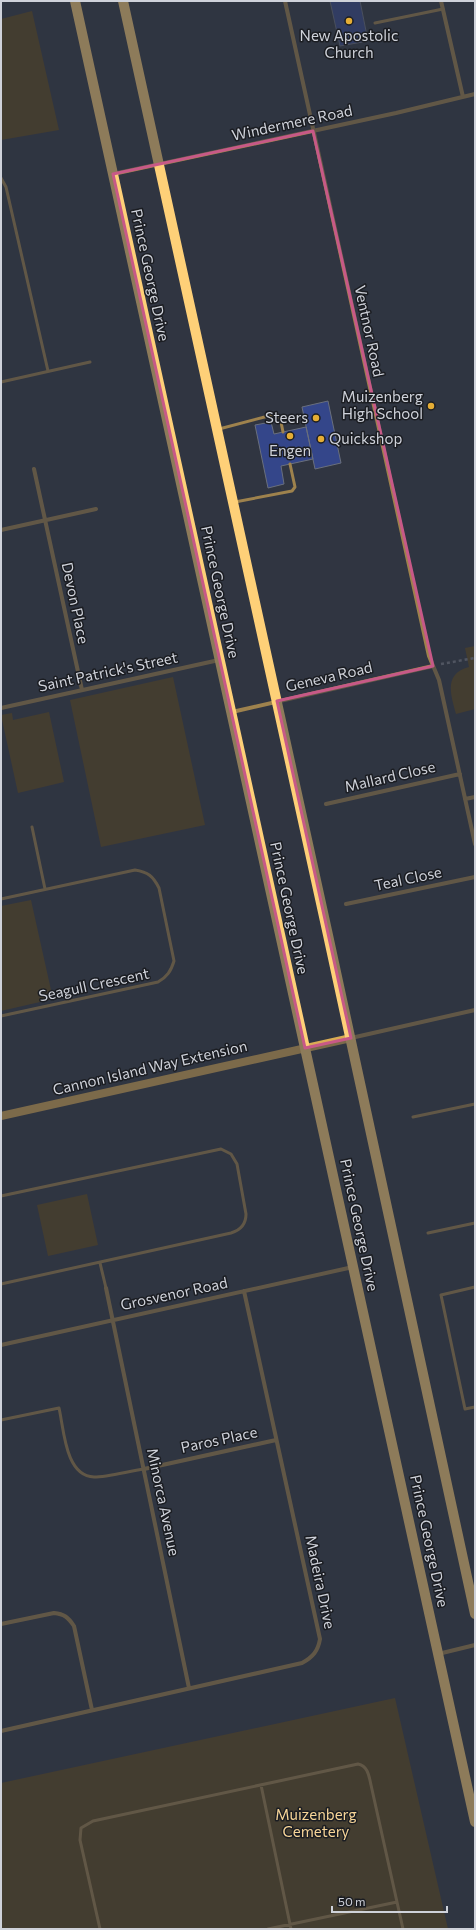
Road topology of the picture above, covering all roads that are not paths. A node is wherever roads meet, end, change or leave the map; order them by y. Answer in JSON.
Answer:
{"nodes":[{"id":1,"x":76,"y":1,"type":"edge"},
{"id":2,"x":123,"y":1,"type":"edge"},
{"id":3,"x":285,"y":1,"type":"edge"},
{"id":4,"x":441,"y":1,"type":"edge"},
{"id":5,"x":443,"y":9,"type":"junction"},
{"id":6,"x":375,"y":23,"type":"dead end"},
{"id":7,"x":475,"y":94,"type":"edge"},
{"id":8,"x":463,"y":97,"type":"junction"},
{"id":9,"x":314,"y":131,"type":"junction"},
{"id":10,"x":159,"y":164,"type":"junction"},
{"id":11,"x":113,"y":174,"type":"junction"},
{"id":12,"x":1,"y":178,"type":"edge"},
{"id":13,"x":90,"y":362,"type":"dead end"},
{"id":14,"x":48,"y":371,"type":"junction"},
{"id":15,"x":1,"y":382,"type":"edge"},
{"id":16,"x":218,"y":430,"type":"junction"},
{"id":17,"x":283,"y":432,"type":"dead end"},
{"id":18,"x":290,"y":464,"type":"dead end"},
{"id":19,"x":34,"y":469,"type":"dead end"},
{"id":20,"x":233,"y":502,"type":"junction"},
{"id":21,"x":96,"y":509,"type":"dead end"},
{"id":22,"x":45,"y":520,"type":"junction"},
{"id":23,"x":1,"y":530,"type":"edge"},
{"id":24,"x":219,"y":660,"type":"junction"},
{"id":25,"x":432,"y":666,"type":"junction"},
{"id":26,"x":82,"y":690,"type":"junction"},
{"id":27,"x":277,"y":702,"type":"junction"},
{"id":28,"x":1,"y":708,"type":"edge"},
{"id":29,"x":231,"y":712,"type":"junction"},
{"id":30,"x":460,"y":774,"type":"junction"},
{"id":31,"x":475,"y":797,"type":"edge"},
{"id":32,"x":465,"y":799,"type":"junction"},
{"id":33,"x":326,"y":804,"type":"dead end"},
{"id":34,"x":32,"y":827,"type":"dead end"},
{"id":35,"x":475,"y":844,"type":"edge"},
{"id":36,"x":475,"y":877,"type":"edge"},
{"id":37,"x":46,"y":889,"type":"junction"},
{"id":38,"x":1,"y":899,"type":"edge"},
{"id":39,"x":346,"y":904,"type":"dead end"},
{"id":40,"x":475,"y":1010,"type":"edge"},
{"id":41,"x":1,"y":1016,"type":"edge"},
{"id":42,"x":350,"y":1038,"type":"junction"},
{"id":43,"x":305,"y":1048,"type":"junction"},
{"id":44,"x":475,"y":1104,"type":"edge"},
{"id":45,"x":1,"y":1116,"type":"edge"},
{"id":46,"x":413,"y":1117,"type":"dead end"},
{"id":47,"x":1,"y":1196,"type":"edge"},
{"id":48,"x":475,"y":1223,"type":"edge"},
{"id":49,"x":428,"y":1233,"type":"dead end"},
{"id":50,"x":100,"y":1263,"type":"junction"},
{"id":51,"x":353,"y":1267,"type":"junction"},
{"id":52,"x":1,"y":1284,"type":"edge"},
{"id":53,"x":106,"y":1288,"type":"joint"},
{"id":54,"x":475,"y":1288,"type":"edge"},
{"id":55,"x":244,"y":1291,"type":"junction"},
{"id":56,"x":112,"y":1320,"type":"junction"},
{"id":57,"x":1,"y":1345,"type":"edge"},
{"id":58,"x":475,"y":1407,"type":"edge"},
{"id":59,"x":1,"y":1420,"type":"edge"},
{"id":60,"x":276,"y":1440,"type":"junction"},
{"id":61,"x":144,"y":1469,"type":"junction"},
{"id":62,"x":475,"y":1614,"type":"edge"},
{"id":63,"x":1,"y":1624,"type":"edge"},
{"id":64,"x":475,"y":1645,"type":"edge"},
{"id":65,"x":438,"y":1654,"type":"junction"},
{"id":66,"x":189,"y":1688,"type":"junction"},
{"id":67,"x":92,"y":1710,"type":"junction"},
{"id":68,"x":1,"y":1731,"type":"edge"},
{"id":69,"x":261,"y":1785,"type":"junction"},
{"id":70,"x":475,"y":1822,"type":"edge"},
{"id":71,"x":397,"y":1902,"type":"junction"},
{"id":72,"x":290,"y":1924,"type":"junction"},
{"id":73,"x":100,"y":1929,"type":"edge"},
{"id":74,"x":268,"y":1929,"type":"edge"},
{"id":75,"x":291,"y":1929,"type":"edge"},
{"id":76,"x":403,"y":1929,"type":"edge"}],
"edges":[{"from":1,"to":11,"type":"main road","name":"Prince George Drive"},
{"from":2,"to":10,"type":"main road","name":"Prince George Drive"},
{"from":3,"to":9,"type":"street","name":"Ventnor Road"},
{"from":4,"to":5,"type":"street"},
{"from":5,"to":6,"type":"lane"},
{"from":5,"to":8,"type":"street"},
{"from":7,"to":8,"type":"street","name":"Windermere Road"},
{"from":8,"to":9,"type":"street","name":"Windermere Road"},
{"from":9,"to":10,"type":"street","name":"Windermere Road"},
{"from":9,"to":25,"type":"street","name":"Ventnor Road"},
{"from":10,"to":11,"type":"street","name":"Windermere Road"},
{"from":10,"to":16,"type":"main road","name":"Prince George Drive"},
{"from":11,"to":24,"type":"main road","name":"Prince George Drive"},
{"from":12,"to":14,"type":"lane"},
{"from":13,"to":14,"type":"lane"},
{"from":14,"to":15,"type":"lane"},
{"from":16,"to":17,"type":"lane"},
{"from":16,"to":20,"type":"main road","name":"Prince George Drive"},
{"from":18,"to":20,"type":"lane"},
{"from":19,"to":22,"type":"street","name":"Devon Place"},
{"from":20,"to":27,"type":"main road","name":"Prince George Drive"},
{"from":21,"to":22,"type":"street"},
{"from":22,"to":23,"type":"street"},
{"from":22,"to":26,"type":"street","name":"Devon Place"},
{"from":24,"to":26,"type":"street","name":"Saint Patrick's Street"},
{"from":24,"to":29,"type":"main road","name":"Prince George Drive"},
{"from":25,"to":27,"type":"street","name":"Geneva Road"},
{"from":25,"to":30,"type":"street","name":"Ventnor Road"},
{"from":26,"to":28,"type":"street","name":"Saint Patrick's Street"},
{"from":27,"to":29,"type":"street","name":"Geneva Road"},
{"from":27,"to":42,"type":"main road","name":"Prince George Drive"},
{"from":29,"to":43,"type":"main road","name":"Prince George Drive"},
{"from":30,"to":32,"type":"street","name":"Ventnor Road"},
{"from":30,"to":33,"type":"street","name":"Mallard Close"},
{"from":31,"to":32,"type":"street"},
{"from":32,"to":35,"type":"street","name":"Ventnor Road"},
{"from":34,"to":37,"type":"lane"},
{"from":36,"to":39,"type":"street","name":"Teal Close"},
{"from":37,"to":38,"type":"lane","name":"Seagull Crescent"},
{"from":37,"to":41,"type":"lane","name":"Seagull Crescent"},
{"from":40,"to":42,"type":"street"},
{"from":42,"to":43,"type":"street","name":"Cannon Island Way Extension"},
{"from":42,"to":62,"type":"main road","name":"Prince George Drive"},
{"from":43,"to":45,"type":"street","name":"Cannon Island Way Extension"},
{"from":43,"to":51,"type":"main road","name":"Prince George Drive"},
{"from":44,"to":46,"type":"lane"},
{"from":47,"to":50,"type":"lane"},
{"from":48,"to":49,"type":"lane"},
{"from":50,"to":52,"type":"lane"},
{"from":50,"to":53,"type":"lane"},
{"from":51,"to":55,"type":"street","name":"Grosvenor Road"},
{"from":51,"to":65,"type":"main road","name":"Prince George Drive"},
{"from":53,"to":56,"type":"street","name":"Minorca Avenue"},
{"from":54,"to":58,"type":"lane"},
{"from":55,"to":56,"type":"street","name":"Grosvenor Road"},
{"from":55,"to":60,"type":"street","name":"Madeira Drive"},
{"from":56,"to":57,"type":"street","name":"Grosvenor Road"},
{"from":56,"to":61,"type":"street","name":"Minorca Avenue"},
{"from":59,"to":61,"type":"lane"},
{"from":60,"to":61,"type":"street","name":"Paros Place"},
{"from":60,"to":66,"type":"street","name":"Madeira Drive"},
{"from":61,"to":66,"type":"street","name":"Minorca Avenue"},
{"from":63,"to":67,"type":"street"},
{"from":64,"to":65,"type":"street"},
{"from":65,"to":70,"type":"main road","name":"Prince George Drive"},
{"from":66,"to":67,"type":"street","name":"Madeira Drive"},
{"from":67,"to":68,"type":"street","name":"Madeira Drive"},
{"from":69,"to":71,"type":"lane"},
{"from":69,"to":72,"type":"lane"},
{"from":69,"to":73,"type":"lane"},
{"from":71,"to":72,"type":"lane"},
{"from":71,"to":76,"type":"lane"},
{"from":72,"to":74,"type":"lane"},
{"from":72,"to":75,"type":"lane"}]}
